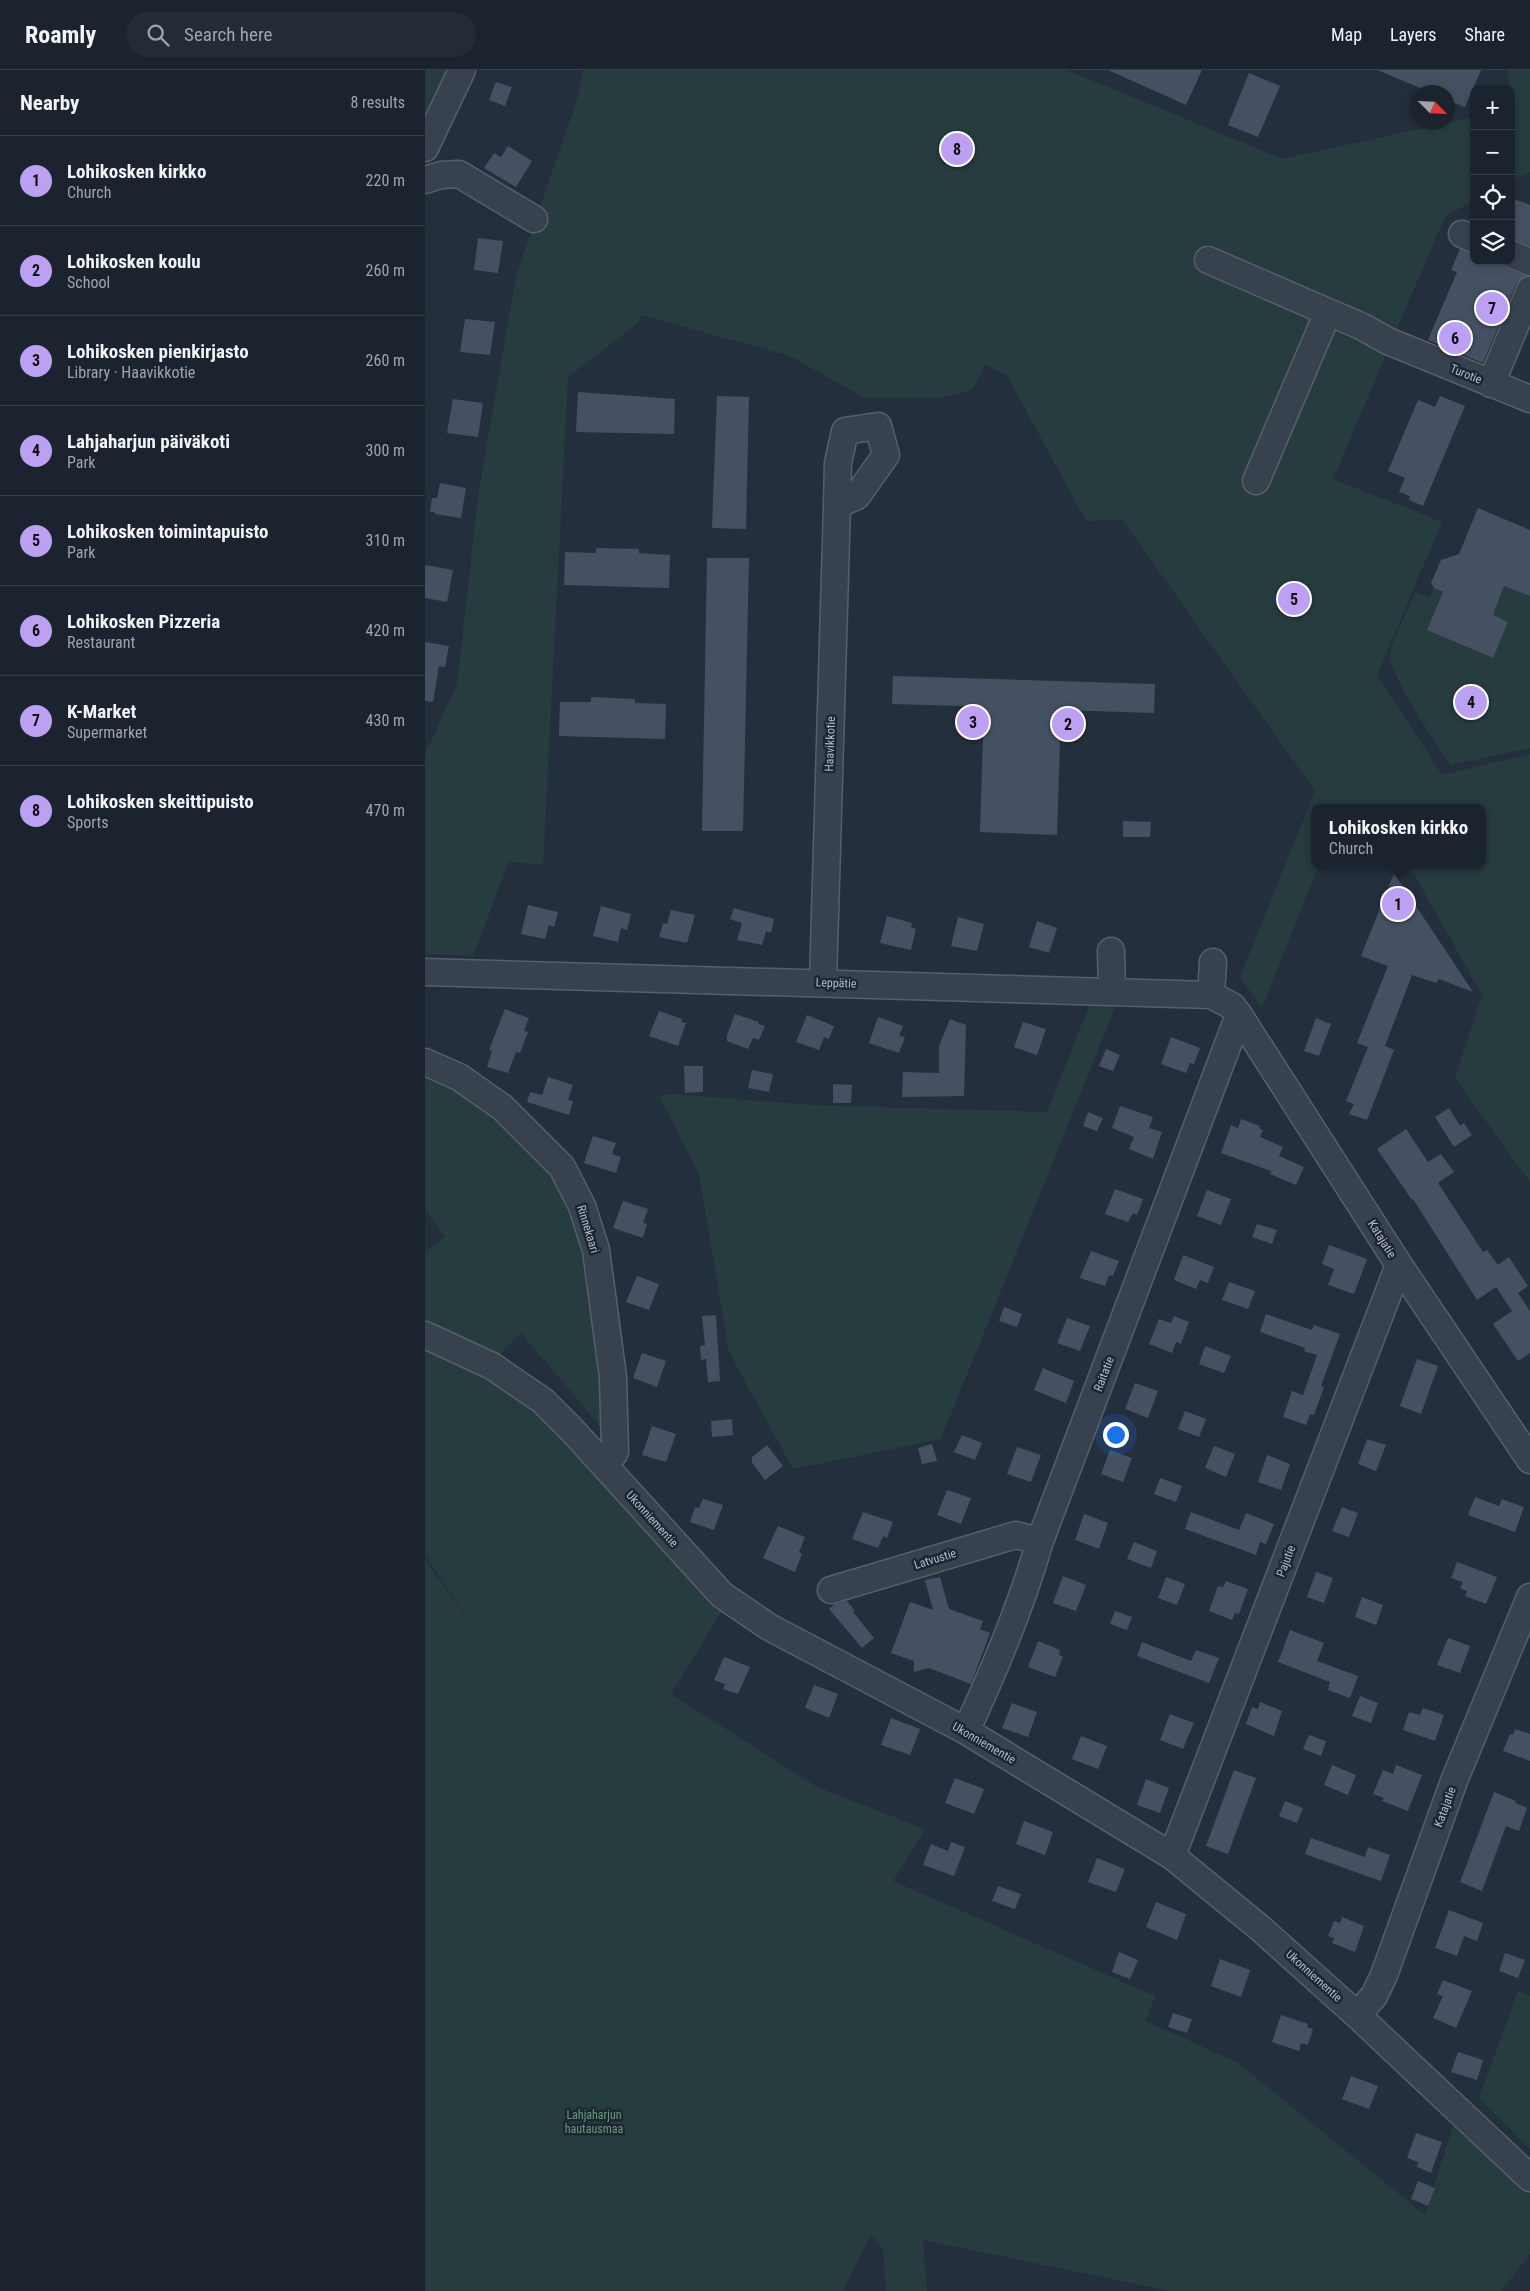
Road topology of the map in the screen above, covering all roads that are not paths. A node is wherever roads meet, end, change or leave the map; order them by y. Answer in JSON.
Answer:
{"nodes":[{"id":1,"x":462,"y":70,"type":"edge"},
{"id":2,"x":425,"y":148,"type":"edge"},
{"id":3,"x":425,"y":180,"type":"edge"},
{"id":4,"x":533,"y":219,"type":"dead end"},
{"id":5,"x":1515,"y":256,"type":"edge"},
{"id":6,"x":1208,"y":260,"type":"dead end"},
{"id":7,"x":1530,"y":262,"type":"edge"},
{"id":8,"x":1530,"y":290,"type":"edge"},
{"id":9,"x":1328,"y":312,"type":"junction"},
{"id":10,"x":1491,"y":384,"type":"junction"},
{"id":11,"x":1530,"y":399,"type":"edge"},
{"id":12,"x":1256,"y":481,"type":"dead end"},
{"id":13,"x":837,"y":505,"type":"junction"},
{"id":14,"x":1111,"y":951,"type":"dead end"},
{"id":15,"x":1213,"y":962,"type":"dead end"},
{"id":16,"x":425,"y":972,"type":"edge"},
{"id":17,"x":823,"y":982,"type":"junction"},
{"id":18,"x":1112,"y":992,"type":"junction"},
{"id":19,"x":1211,"y":995,"type":"junction"},
{"id":20,"x":1239,"y":1015,"type":"junction"},
{"id":21,"x":425,"y":1062,"type":"edge"},
{"id":22,"x":1399,"y":1265,"type":"junction"},
{"id":23,"x":425,"y":1335,"type":"edge"},
{"id":24,"x":1530,"y":1460,"type":"edge"},
{"id":25,"x":605,"y":1466,"type":"junction"},
{"id":26,"x":1040,"y":1541,"type":"junction"},
{"id":27,"x":831,"y":1590,"type":"dead end"},
{"id":28,"x":1530,"y":1597,"type":"edge"},
{"id":29,"x":966,"y":1731,"type":"junction"},
{"id":30,"x":1172,"y":1856,"type":"junction"},
{"id":31,"x":1357,"y":2015,"type":"junction"},
{"id":32,"x":1530,"y":2178,"type":"edge"}],
"edges":[{"from":1,"to":2,"type":"street"},
{"from":3,"to":4,"type":"street"},
{"from":5,"to":7,"type":"street"},
{"from":6,"to":9,"type":"street","name":"Turotie"},
{"from":8,"to":10,"type":"street"},
{"from":9,"to":10,"type":"street","name":"Turotie"},
{"from":9,"to":12,"type":"street"},
{"from":10,"to":11,"type":"street","name":"Turotie"},
{"from":13,"to":13,"type":"street","name":"Haavikkotie"},
{"from":13,"to":17,"type":"street","name":"Haavikkotie"},
{"from":14,"to":18,"type":"street"},
{"from":15,"to":19,"type":"street"},
{"from":16,"to":17,"type":"street","name":"Leppätie"},
{"from":17,"to":18,"type":"street","name":"Leppätie"},
{"from":18,"to":19,"type":"street","name":"Leppätie"},
{"from":19,"to":20,"type":"street","name":"Leppätie"},
{"from":20,"to":22,"type":"street","name":"Katajatie"},
{"from":20,"to":26,"type":"street","name":"Raitatie"},
{"from":21,"to":25,"type":"street","name":"Rinnekaari"},
{"from":22,"to":24,"type":"street","name":"Katajatie"},
{"from":22,"to":30,"type":"street","name":"Pajutie"},
{"from":23,"to":25,"type":"street","name":"Ukonniementie"},
{"from":25,"to":29,"type":"street","name":"Ukonniementie"},
{"from":26,"to":27,"type":"street","name":"Latvustie"},
{"from":26,"to":29,"type":"street","name":"Raitatie"},
{"from":28,"to":31,"type":"street","name":"Katajatie"},
{"from":29,"to":30,"type":"street","name":"Ukonniementie"},
{"from":30,"to":31,"type":"street","name":"Ukonniementie"},
{"from":31,"to":32,"type":"street","name":"Ukonniementie"}]}
